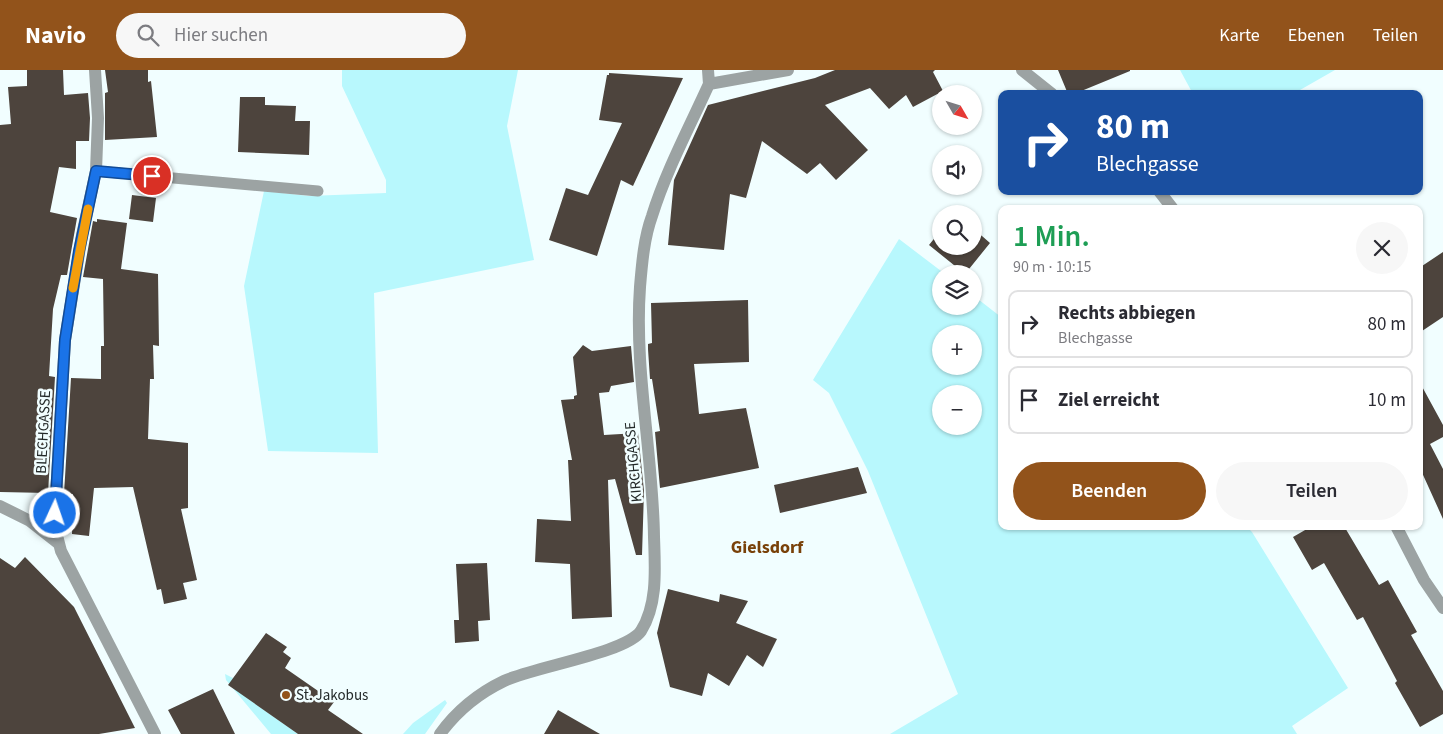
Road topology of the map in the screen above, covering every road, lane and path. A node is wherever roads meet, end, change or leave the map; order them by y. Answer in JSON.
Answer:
{"nodes":[{"id":1,"x":95,"y":70,"type":"edge"},
{"id":2,"x":708,"y":70,"type":"edge"},
{"id":3,"x":788,"y":70,"type":"edge"},
{"id":4,"x":1022,"y":70,"type":"edge"},
{"id":5,"x":709,"y":84,"type":"junction"},
{"id":6,"x":1047,"y":90,"type":"edge"},
{"id":7,"x":96,"y":171,"type":"junction"},
{"id":8,"x":318,"y":191,"type":"dead end"},
{"id":9,"x":1162,"y":195,"type":"edge"},
{"id":10,"x":1170,"y":205,"type":"edge"},
{"id":11,"x":0,"y":506,"type":"edge"},
{"id":12,"x":1398,"y":530,"type":"edge"},
{"id":13,"x":58,"y":543,"type":"junction"},
{"id":14,"x":1443,"y":608,"type":"edge"},
{"id":15,"x":155,"y":734,"type":"edge"},
{"id":16,"x":440,"y":734,"type":"edge"}],
"edges":[{"from":1,"to":7,"type":"street","name":"BLECHGASSE"},
{"from":2,"to":5,"type":"street","name":"KIRCHGASSE"},
{"from":3,"to":5,"type":"street"},
{"from":4,"to":6,"type":"street"},
{"from":5,"to":16,"type":"street","name":"KIRCHGASSE"},
{"from":7,"to":8,"type":"lane"},
{"from":7,"to":13,"type":"street","name":"BLECHGASSE"},
{"from":9,"to":10,"type":"street"},
{"from":11,"to":13,"type":"street"},
{"from":12,"to":14,"type":"street"},
{"from":13,"to":15,"type":"street","name":"BLECHGASSE"}]}
